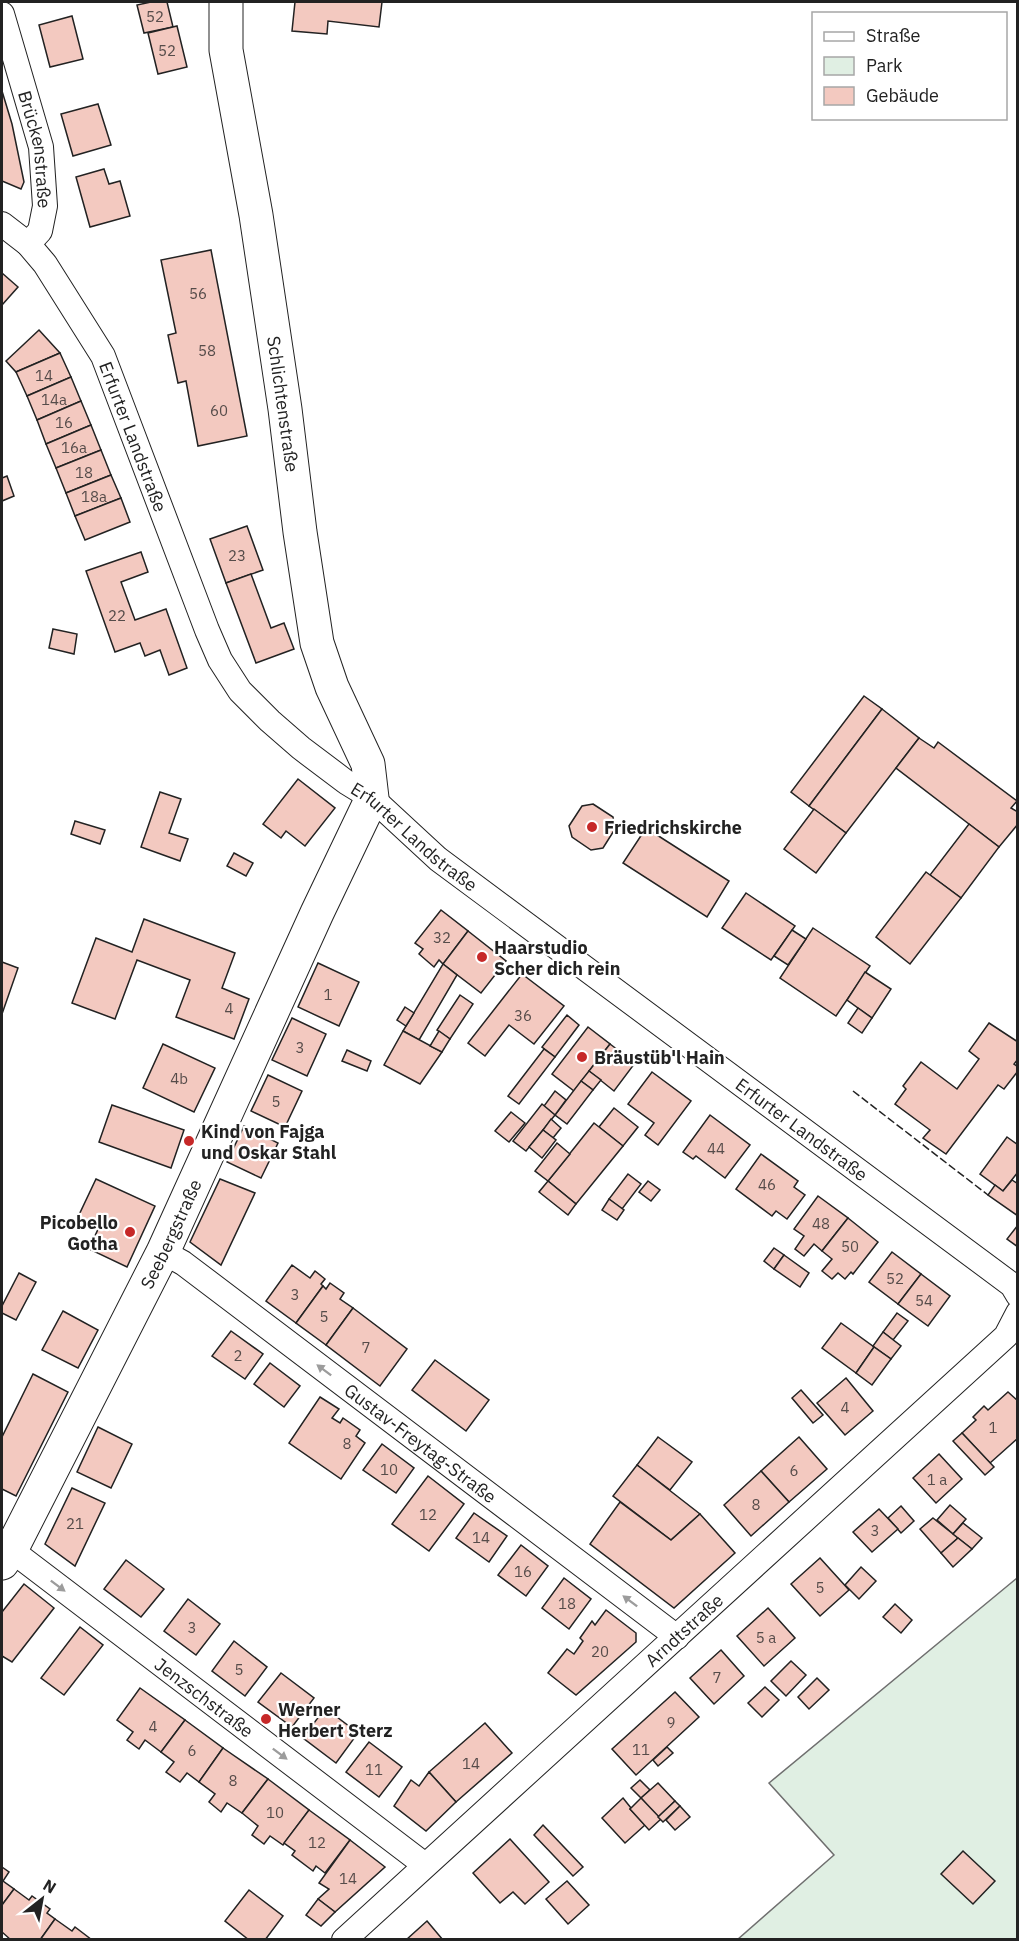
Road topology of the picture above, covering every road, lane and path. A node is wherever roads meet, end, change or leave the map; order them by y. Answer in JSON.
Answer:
{"nodes":[{"id":1,"x":226,"y":2,"type":"edge"},
{"id":2,"x":2,"y":14,"type":"edge"},
{"id":3,"x":2,"y":224,"type":"edge"},
{"id":4,"x":28,"y":244,"type":"junction"},
{"id":5,"x":372,"y":798,"type":"junction"},
{"id":6,"x":163,"y":1252,"type":"junction"},
{"id":7,"x":1017,"y":1294,"type":"edge"},
{"id":8,"x":1017,"y":1313,"type":"edge"},
{"id":9,"x":6,"y":1557,"type":"edge"},
{"id":10,"x":677,"y":1636,"type":"junction"},
{"id":11,"x":425,"y":1865,"type":"junction"},
{"id":12,"x":344,"y":1940,"type":"edge"}],
"edges":[{"from":1,"to":5,"type":"main road","name":"Schlichtenstraße"},
{"from":2,"to":4,"type":"street","name":"Brückenstraße"},
{"from":3,"to":4,"type":"street","name":"Erfurter Landstraße"},
{"from":4,"to":5,"type":"street","name":"Erfurter Landstraße"},
{"from":5,"to":6,"type":"main road","name":"Seebergstraße"},
{"from":5,"to":7,"type":"street","name":"Erfurter Landstraße"},
{"from":6,"to":9,"type":"main road","name":"Seebergstraße"},
{"from":10,"to":6,"type":"street","name":"Gustav-Freytag-Straße","one_way":true},
{"from":8,"to":10,"type":"street","name":"Arndtstraße"},
{"from":9,"to":11,"type":"street","name":"Jenzschstraße","one_way":true},
{"from":10,"to":11,"type":"street","name":"Arndtstraße"},
{"from":11,"to":12,"type":"street","name":"Arndtstraße"}]}
